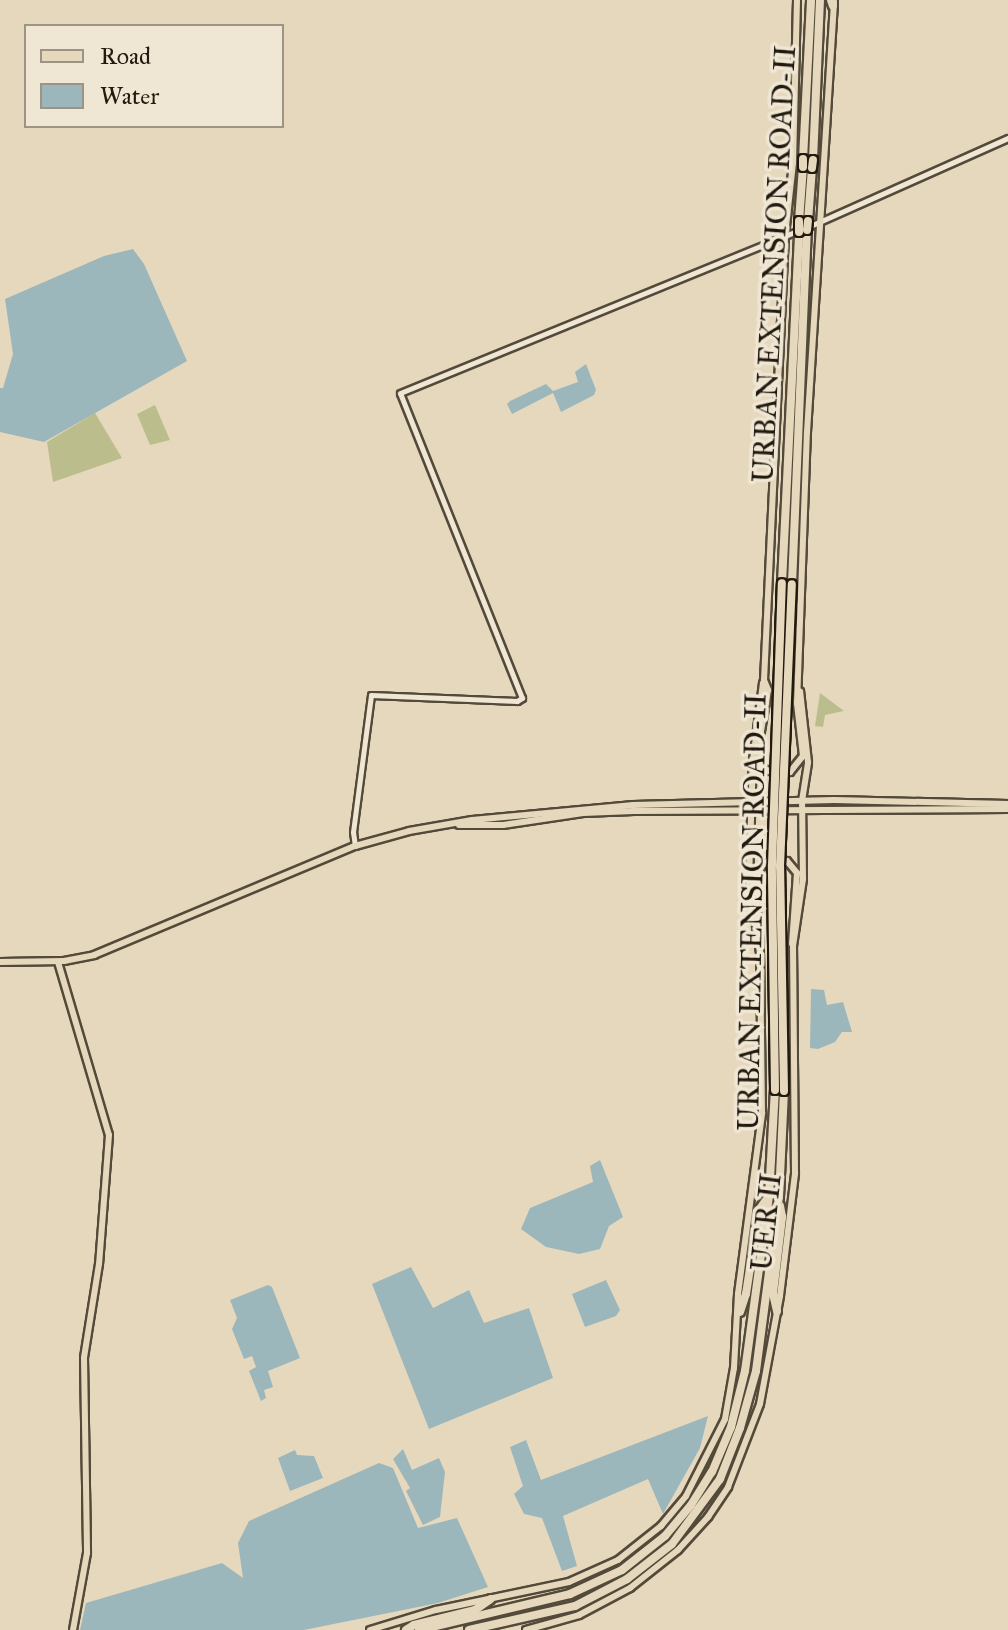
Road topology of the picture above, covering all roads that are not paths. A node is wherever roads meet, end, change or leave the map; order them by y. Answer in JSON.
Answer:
{"nodes":[{"id":1,"x":797,"y":0,"type":"edge"},
{"id":2,"x":811,"y":0,"type":"edge"},
{"id":3,"x":820,"y":0,"type":"edge"},
{"id":4,"x":833,"y":2,"type":"edge"},
{"id":5,"x":1008,"y":138,"type":"edge"},
{"id":6,"x":793,"y":163,"type":"junction"},
{"id":7,"x":808,"y":163,"type":"junction"},
{"id":8,"x":824,"y":165,"type":"junction"},
{"id":9,"x":818,"y":224,"type":"junction"},
{"id":10,"x":785,"y":235,"type":"junction"},
{"id":11,"x":764,"y":680,"type":"junction"},
{"id":12,"x":799,"y":688,"type":"junction"},
{"id":13,"x":802,"y":804,"type":"junction"},
{"id":14,"x":753,"y":806,"type":"junction"},
{"id":15,"x":1008,"y":806,"type":"edge"},
{"id":16,"x":355,"y":846,"type":"junction"},
{"id":17,"x":793,"y":946,"type":"junction"},
{"id":18,"x":760,"y":953,"type":"junction"},
{"id":19,"x":54,"y":962,"type":"junction"},
{"id":20,"x":0,"y":964,"type":"edge"},
{"id":21,"x":774,"y":1197,"type":"junction"},
{"id":22,"x":777,"y":1311,"type":"junction"},
{"id":23,"x":740,"y":1312,"type":"junction"},
{"id":24,"x":734,"y":1423,"type":"junction"},
{"id":25,"x":491,"y":1599,"type":"junction"},
{"id":26,"x":73,"y":1630,"type":"edge"},
{"id":27,"x":370,"y":1630,"type":"edge"},
{"id":28,"x":406,"y":1630,"type":"edge"},
{"id":29,"x":419,"y":1630,"type":"edge"},
{"id":30,"x":469,"y":1630,"type":"edge"},
{"id":31,"x":526,"y":1630,"type":"edge"}],
"edges":[{"from":1,"to":6,"type":"main road"},
{"from":2,"to":7,"type":"highway","name":"URBAN EXTENSION ROAD-II"},
{"from":3,"to":7,"type":"highway","name":"URBAN EXTENSION ROAD-II"},
{"from":4,"to":8,"type":"main road"},
{"from":5,"to":9,"type":"street"},
{"from":6,"to":8,"type":"main road"},
{"from":6,"to":10,"type":"main road"},
{"from":7,"to":21,"type":"highway","name":"URBAN EXTENSION ROAD-II","bridge":true},
{"from":8,"to":9,"type":"main road"},
{"from":9,"to":10,"type":"street"},
{"from":9,"to":12,"type":"main road"},
{"from":10,"to":11,"type":"main road"},
{"from":10,"to":16,"type":"street"},
{"from":11,"to":12,"type":"main road"},
{"from":11,"to":14,"type":"main road","name":"UER II"},
{"from":12,"to":13,"type":"main road","name":"UER II"},
{"from":13,"to":14,"type":"main road"},
{"from":13,"to":15,"type":"main road"},
{"from":13,"to":17,"type":"main road","name":"UER II"},
{"from":14,"to":16,"type":"main road"},
{"from":14,"to":18,"type":"main road","name":"UER II"},
{"from":16,"to":19,"type":"main road"},
{"from":17,"to":18,"type":"main road"},
{"from":17,"to":22,"type":"main road","name":"UER II"},
{"from":18,"to":23,"type":"main road","name":"UER II"},
{"from":19,"to":20,"type":"main road"},
{"from":19,"to":26,"type":"main road"},
{"from":21,"to":22,"type":"highway"},
{"from":21,"to":23,"type":"highway"},
{"from":21,"to":24,"type":"highway","name":"URBAN EXTENSION ROAD-II"},
{"from":22,"to":31,"type":"main road","name":"UER II"},
{"from":23,"to":24,"type":"main road","name":"UER II"},
{"from":24,"to":25,"type":"main road","name":"UER II"},
{"from":24,"to":29,"type":"highway","name":"URBAN EXTENSION ROAD-II"},
{"from":24,"to":30,"type":"highway","name":"URBAN EXTENSION ROAD-II"},
{"from":25,"to":27,"type":"main road","name":"UER II"},
{"from":25,"to":28,"type":"highway"}]}
